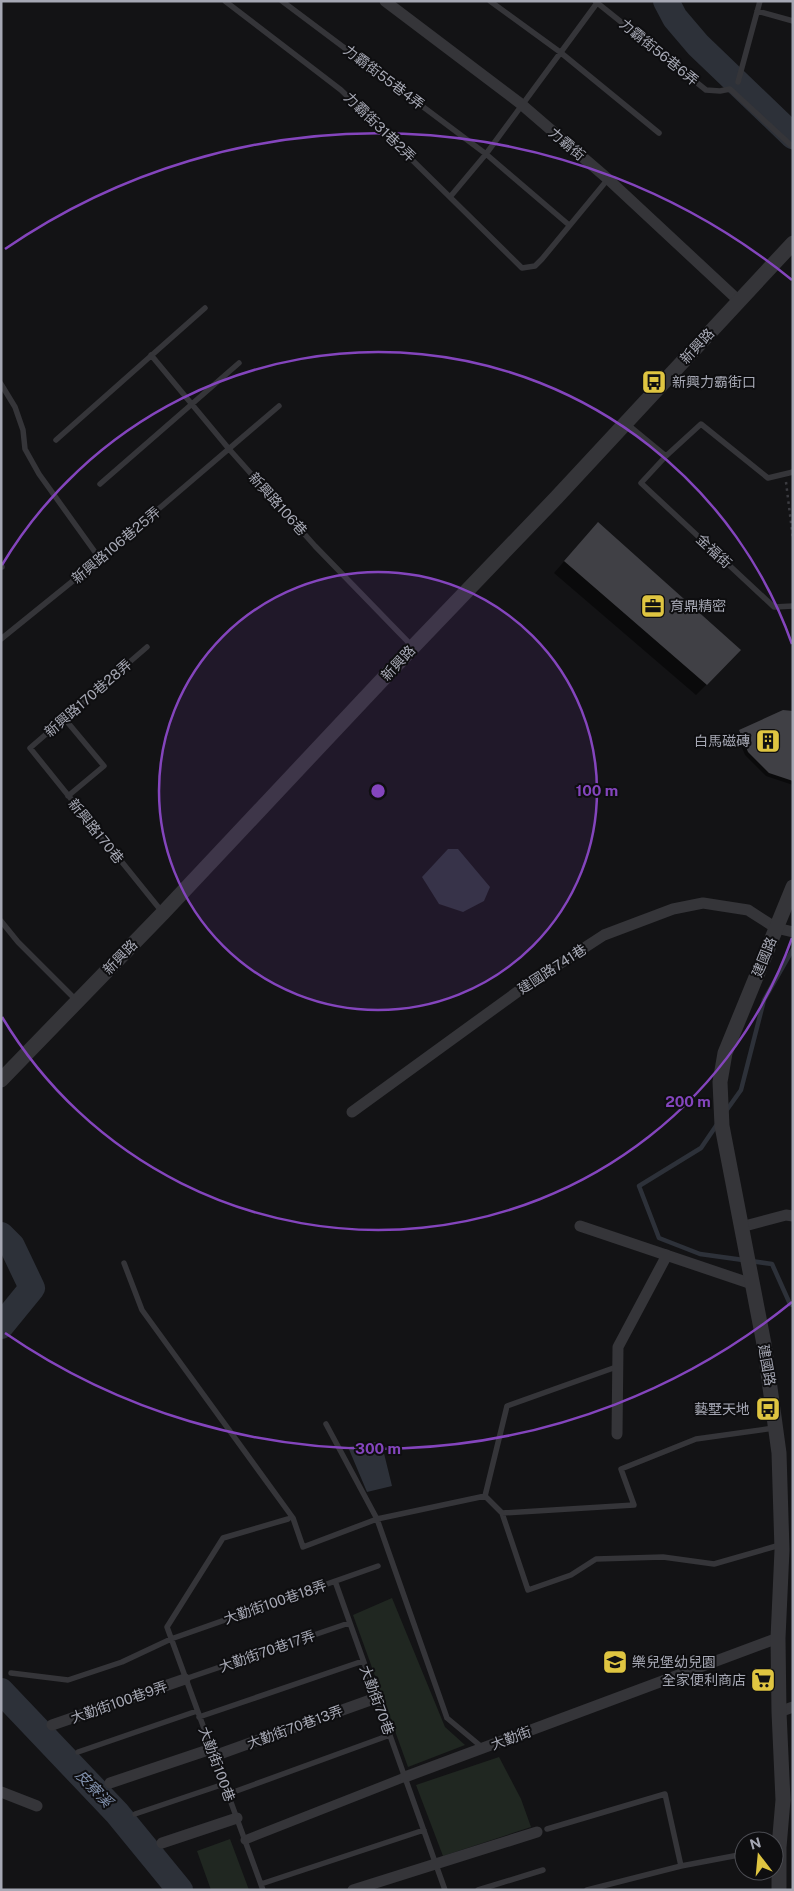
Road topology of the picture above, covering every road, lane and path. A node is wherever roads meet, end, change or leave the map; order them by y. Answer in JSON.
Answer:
{"nodes":[{"id":1,"x":225,"y":1,"type":"edge"},
{"id":2,"x":282,"y":1,"type":"edge"},
{"id":3,"x":385,"y":1,"type":"edge"},
{"id":4,"x":490,"y":1,"type":"edge"},
{"id":5,"x":760,"y":1,"type":"edge"},
{"id":6,"x":596,"y":2,"type":"edge"},
{"id":7,"x":757,"y":11,"type":"junction"},
{"id":8,"x":793,"y":21,"type":"edge"},
{"id":9,"x":560,"y":52,"type":"junction"},
{"id":10,"x":738,"y":82,"type":"dead end"},
{"id":11,"x":521,"y":104,"type":"junction"},
{"id":12,"x":659,"y":133,"type":"dead end"},
{"id":13,"x":793,"y":147,"type":"edge"},
{"id":14,"x":486,"y":154,"type":"junction"},
{"id":15,"x":608,"y":179,"type":"junction"},
{"id":16,"x":450,"y":197,"type":"junction"},
{"id":17,"x":569,"y":225,"type":"junction"},
{"id":18,"x":793,"y":243,"type":"edge"},
{"id":19,"x":738,"y":301,"type":"junction"},
{"id":20,"x":205,"y":308,"type":"dead end"},
{"id":21,"x":151,"y":354,"type":"junction"},
{"id":22,"x":239,"y":363,"type":"dead end"},
{"id":23,"x":1,"y":384,"type":"edge"},
{"id":24,"x":192,"y":404,"type":"junction"},
{"id":25,"x":279,"y":406,"type":"dead end"},
{"id":26,"x":626,"y":423,"type":"junction"},
{"id":27,"x":56,"y":440,"type":"dead end"},
{"id":28,"x":229,"y":449,"type":"junction"},
{"id":29,"x":666,"y":456,"type":"junction"},
{"id":30,"x":793,"y":472,"type":"edge"},
{"id":31,"x":785,"y":474,"type":"junction"},
{"id":32,"x":100,"y":484,"type":"dead end"},
{"id":33,"x":793,"y":539,"type":"edge"},
{"id":34,"x":100,"y":559,"type":"junction"},
{"id":35,"x":793,"y":606,"type":"edge"},
{"id":36,"x":1,"y":639,"type":"edge"},
{"id":37,"x":147,"y":647,"type":"dead end"},
{"id":38,"x":413,"y":647,"type":"junction"},
{"id":39,"x":64,"y":718,"type":"junction"},
{"id":40,"x":30,"y":748,"type":"joint"},
{"id":41,"x":68,"y":796,"type":"junction"},
{"id":42,"x":793,"y":887,"type":"edge"},
{"id":43,"x":163,"y":913,"type":"junction"},
{"id":44,"x":1,"y":921,"type":"edge"},
{"id":45,"x":776,"y":928,"type":"junction"},
{"id":46,"x":793,"y":932,"type":"edge"},
{"id":47,"x":77,"y":1001,"type":"junction"},
{"id":48,"x":1,"y":1080,"type":"edge"},
{"id":49,"x":352,"y":1112,"type":"dead end"},
{"id":50,"x":793,"y":1216,"type":"edge"},
{"id":51,"x":580,"y":1226,"type":"dead end"},
{"id":52,"x":741,"y":1227,"type":"junction"},
{"id":53,"x":667,"y":1255,"type":"junction"},
{"id":54,"x":124,"y":1263,"type":"dead end"},
{"id":55,"x":752,"y":1284,"type":"junction"},
{"id":56,"x":618,"y":1366,"type":"junction"},
{"id":57,"x":326,"y":1424,"type":"dead end"},
{"id":58,"x":776,"y":1427,"type":"junction"},
{"id":59,"x":617,"y":1434,"type":"dead end"},
{"id":60,"x":485,"y":1496,"type":"junction"},
{"id":61,"x":502,"y":1513,"type":"junction"},
{"id":62,"x":288,"y":1520,"type":"dead end"},
{"id":63,"x":377,"y":1520,"type":"junction"},
{"id":64,"x":782,"y":1544,"type":"junction"},
{"id":65,"x":378,"y":1566,"type":"dead end"},
{"id":66,"x":335,"y":1581,"type":"junction"},
{"id":67,"x":349,"y":1623,"type":"junction"},
{"id":68,"x":778,"y":1638,"type":"junction"},
{"id":69,"x":171,"y":1639,"type":"junction"},
{"id":70,"x":363,"y":1660,"type":"junction"},
{"id":71,"x":11,"y":1674,"type":"dead end"},
{"id":72,"x":185,"y":1679,"type":"junction"},
{"id":73,"x":376,"y":1698,"type":"junction"},
{"id":74,"x":786,"y":1709,"type":"edge"},
{"id":75,"x":198,"y":1714,"type":"junction"},
{"id":76,"x":52,"y":1725,"type":"dead end"},
{"id":77,"x":390,"y":1735,"type":"junction"},
{"id":78,"x":482,"y":1748,"type":"junction"},
{"id":79,"x":78,"y":1752,"type":"dead end"},
{"id":80,"x":212,"y":1752,"type":"junction"},
{"id":81,"x":405,"y":1777,"type":"junction"},
{"id":82,"x":110,"y":1783,"type":"dead end"},
{"id":83,"x":224,"y":1784,"type":"junction"},
{"id":84,"x":1,"y":1792,"type":"edge"},
{"id":85,"x":228,"y":1794,"type":"junction"},
{"id":86,"x":37,"y":1806,"type":"dead end"},
{"id":87,"x":135,"y":1814,"type":"dead end"},
{"id":88,"x":237,"y":1818,"type":"junction"},
{"id":89,"x":424,"y":1830,"type":"junction"},
{"id":90,"x":542,"y":1830,"type":"joint"},
{"id":91,"x":779,"y":1831,"type":"edge"},
{"id":92,"x":245,"y":1840,"type":"junction"},
{"id":93,"x":162,"y":1843,"type":"dead end"},
{"id":94,"x":734,"y":1856,"type":"edge"},
{"id":95,"x":436,"y":1863,"type":"junction"},
{"id":96,"x":681,"y":1866,"type":"junction"},
{"id":97,"x":543,"y":1870,"type":"dead end"},
{"id":98,"x":262,"y":1887,"type":"edge"},
{"id":99,"x":352,"y":1890,"type":"edge"},
{"id":100,"x":445,"y":1890,"type":"edge"},
{"id":101,"x":478,"y":1890,"type":"edge"},
{"id":102,"x":587,"y":1890,"type":"edge"}],
"edges":[{"from":1,"to":16,"type":"lane","name":"力霸街31巷2弄"},
{"from":2,"to":14,"type":"lane","name":"力霸街55巷4弄"},
{"from":3,"to":11,"type":"street","name":"力霸街"},
{"from":4,"to":9,"type":"lane"},
{"from":5,"to":7,"type":"lane"},
{"from":6,"to":9,"type":"lane"},
{"from":6,"to":13,"type":"lane","name":"力霸街56巷6弄"},
{"from":7,"to":8,"type":"lane"},
{"from":7,"to":10,"type":"lane"},
{"from":9,"to":11,"type":"lane"},
{"from":9,"to":12,"type":"lane"},
{"from":11,"to":14,"type":"lane"},
{"from":11,"to":15,"type":"street","name":"力霸街"},
{"from":14,"to":16,"type":"lane"},
{"from":14,"to":17,"type":"lane","name":"力霸街55巷4弄"},
{"from":15,"to":17,"type":"lane"},
{"from":15,"to":19,"type":"street","name":"力霸街"},
{"from":16,"to":17,"type":"lane","name":"力霸街31巷2弄"},
{"from":18,"to":19,"type":"street","name":"新興路"},
{"from":19,"to":26,"type":"street","name":"新興路"},
{"from":20,"to":21,"type":"lane"},
{"from":21,"to":24,"type":"lane","name":"新興路106巷"},
{"from":21,"to":27,"type":"lane"},
{"from":22,"to":24,"type":"lane"},
{"from":23,"to":34,"type":"lane"},
{"from":24,"to":28,"type":"lane","name":"新興路106巷"},
{"from":24,"to":32,"type":"lane"},
{"from":25,"to":28,"type":"lane","name":"新興路106巷25弄"},
{"from":26,"to":29,"type":"lane"},
{"from":26,"to":38,"type":"street","name":"新興路"},
{"from":28,"to":34,"type":"lane","name":"新興路106巷25弄"},
{"from":28,"to":38,"type":"lane","name":"新興路106巷"},
{"from":29,"to":31,"type":"lane"},
{"from":29,"to":35,"type":"lane","name":"金福街"},
{"from":30,"to":31,"type":"lane"},
{"from":31,"to":33,"type":"path"},
{"from":34,"to":36,"type":"lane","name":"新興路106巷25弄"},
{"from":37,"to":39,"type":"lane","name":"新興路170巷28弄"},
{"from":38,"to":43,"type":"street","name":"新興路"},
{"from":39,"to":40,"type":"lane","name":"新興路170巷28弄"},
{"from":39,"to":41,"type":"lane"},
{"from":40,"to":41,"type":"lane","name":"新興路170巷"},
{"from":41,"to":43,"type":"lane","name":"新興路170巷"},
{"from":42,"to":45,"type":"street","name":"建國路"},
{"from":43,"to":47,"type":"street","name":"新興路"},
{"from":44,"to":47,"type":"lane"},
{"from":45,"to":46,"type":"street","name":"建國路741巷"},
{"from":45,"to":49,"type":"street","name":"建國路741巷"},
{"from":45,"to":52,"type":"street","name":"建國路"},
{"from":47,"to":48,"type":"street","name":"新興路"},
{"from":50,"to":52,"type":"street"},
{"from":51,"to":53,"type":"street"},
{"from":52,"to":55,"type":"street","name":"建國路"},
{"from":53,"to":55,"type":"street"},
{"from":53,"to":56,"type":"street"},
{"from":54,"to":63,"type":"lane"},
{"from":55,"to":58,"type":"street","name":"建國路"},
{"from":56,"to":59,"type":"street"},
{"from":56,"to":60,"type":"lane"},
{"from":57,"to":63,"type":"lane"},
{"from":58,"to":61,"type":"lane"},
{"from":58,"to":64,"type":"street","name":"建國路"},
{"from":60,"to":61,"type":"lane"},
{"from":60,"to":63,"type":"lane"},
{"from":61,"to":64,"type":"lane"},
{"from":62,"to":69,"type":"lane"},
{"from":63,"to":78,"type":"lane"},
{"from":64,"to":68,"type":"street","name":"建國路"},
{"from":65,"to":66,"type":"lane","name":"大勤街100巷18弄"},
{"from":66,"to":67,"type":"lane","name":"大勤街70巷"},
{"from":66,"to":69,"type":"lane","name":"大勤街100巷18弄"},
{"from":67,"to":70,"type":"lane","name":"大勤街70巷"},
{"from":67,"to":72,"type":"lane","name":"大勤街70巷17弄"},
{"from":68,"to":74,"type":"street","name":"建國路"},
{"from":68,"to":78,"type":"street","name":"大勤街"},
{"from":69,"to":71,"type":"lane","name":"大勤街100巷18弄"},
{"from":69,"to":72,"type":"lane","name":"大勤街100巷"},
{"from":70,"to":73,"type":"lane","name":"大勤街70巷"},
{"from":70,"to":75,"type":"lane"},
{"from":72,"to":75,"type":"lane","name":"大勤街100巷"},
{"from":72,"to":76,"type":"street","name":"大勤街100巷9弄"},
{"from":73,"to":77,"type":"lane","name":"大勤街70巷"},
{"from":73,"to":80,"type":"street","name":"大勤街70巷13弄"},
{"from":74,"to":91,"type":"street","name":"建國路"},
{"from":75,"to":79,"type":"lane"},
{"from":75,"to":80,"type":"lane","name":"大勤街100巷"},
{"from":77,"to":81,"type":"lane","name":"大勤街70巷"},
{"from":77,"to":85,"type":"lane"},
{"from":78,"to":81,"type":"street","name":"大勤街"},
{"from":80,"to":82,"type":"street","name":"大勤街70巷13弄"},
{"from":80,"to":83,"type":"lane","name":"大勤街100巷"},
{"from":81,"to":89,"type":"lane","name":"大勤街70巷"},
{"from":81,"to":92,"type":"street","name":"大勤街"},
{"from":83,"to":85,"type":"lane","name":"大勤街100巷"},
{"from":83,"to":87,"type":"lane"},
{"from":84,"to":86,"type":"street"},
{"from":85,"to":88,"type":"lane","name":"大勤街100巷"},
{"from":88,"to":92,"type":"lane","name":"大勤街100巷"},
{"from":88,"to":93,"type":"street"},
{"from":89,"to":95,"type":"lane","name":"大勤街70巷"},
{"from":89,"to":98,"type":"lane"},
{"from":90,"to":95,"type":"street"},
{"from":90,"to":96,"type":"lane"},
{"from":92,"to":98,"type":"lane","name":"大勤街100巷"},
{"from":94,"to":96,"type":"lane"},
{"from":95,"to":99,"type":"street"},
{"from":95,"to":100,"type":"lane","name":"大勤街70巷"},
{"from":96,"to":102,"type":"lane"},
{"from":97,"to":101,"type":"lane"}]}
